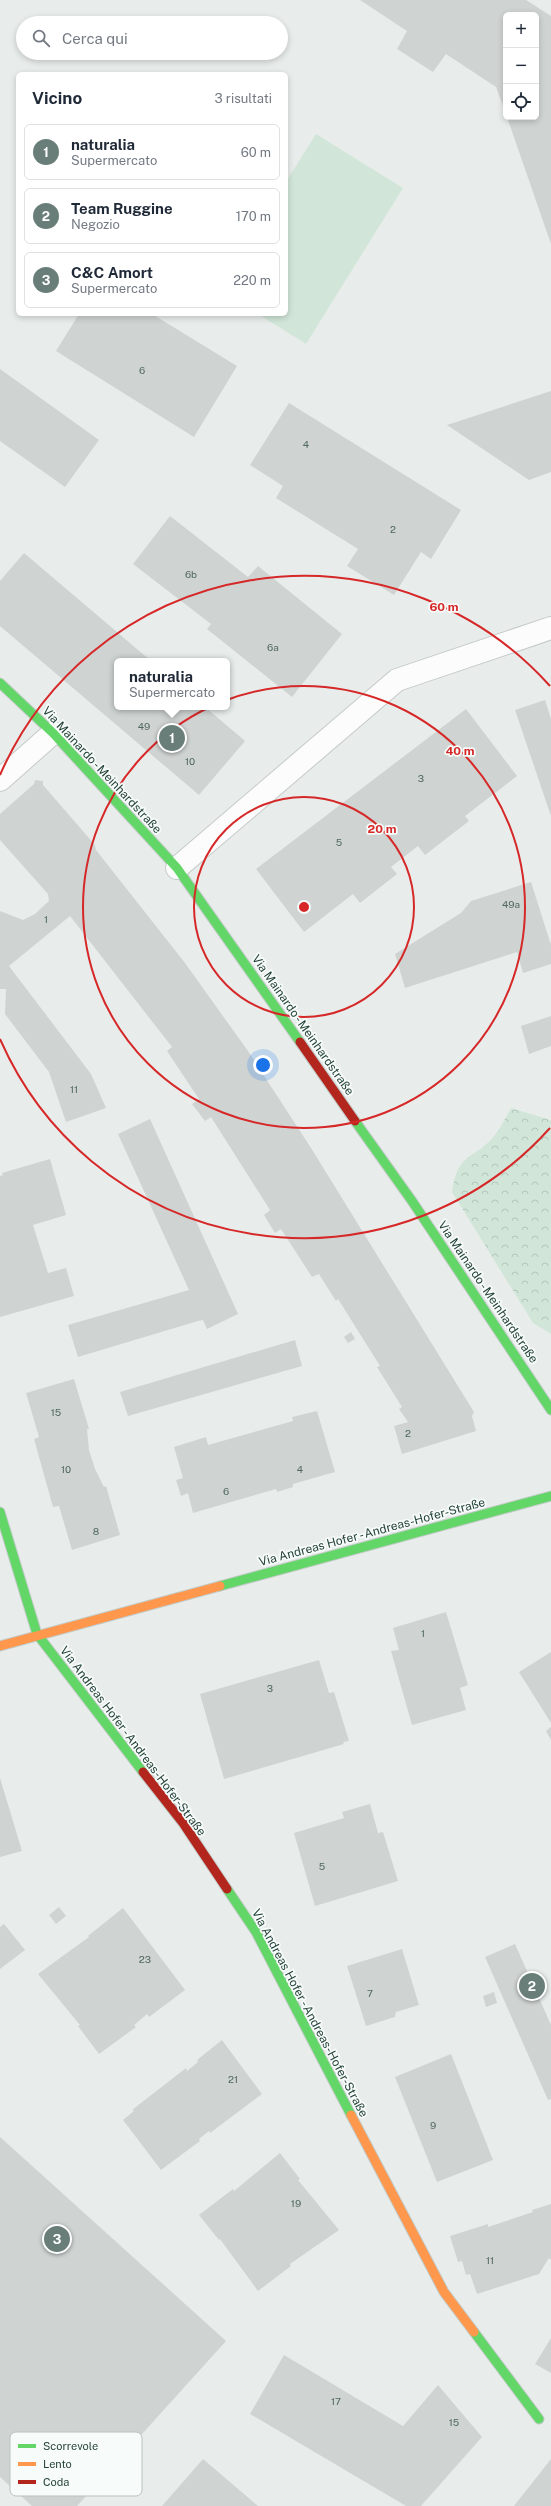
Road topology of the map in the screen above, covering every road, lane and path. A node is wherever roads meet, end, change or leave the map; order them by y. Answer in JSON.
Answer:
{"nodes":[{"id":1,"x":551,"y":628,"type":"edge"},
{"id":2,"x":0,"y":683,"type":"edge"},
{"id":3,"x":53,"y":733,"type":"junction"},
{"id":4,"x":0,"y":780,"type":"edge"},
{"id":5,"x":177,"y":868,"type":"junction"},
{"id":6,"x":551,"y":1410,"type":"edge"},
{"id":7,"x":551,"y":1496,"type":"edge"},
{"id":8,"x":0,"y":1512,"type":"edge"},
{"id":9,"x":37,"y":1634,"type":"junction"},
{"id":10,"x":0,"y":1646,"type":"edge"},
{"id":11,"x":539,"y":2419,"type":"dead end"}],
"edges":[{"from":1,"to":5,"type":"street"},
{"from":2,"to":3,"type":"street","name":"Via Mainardo - Meinhardstraße"},
{"from":3,"to":4,"type":"street"},
{"from":3,"to":5,"type":"street","name":"Via Mainardo - Meinhardstraße"},
{"from":5,"to":6,"type":"street","name":"Via Mainardo - Meinhardstraße"},
{"from":7,"to":9,"type":"street","name":"Via Andreas Hofer - Andreas-Hofer-Straße"},
{"from":8,"to":9,"type":"street"},
{"from":9,"to":10,"type":"street","name":"Via Andreas Hofer - Andreas-Hofer-Straße"},
{"from":9,"to":11,"type":"street","name":"Via Andreas Hofer - Andreas-Hofer-Straße"}]}
